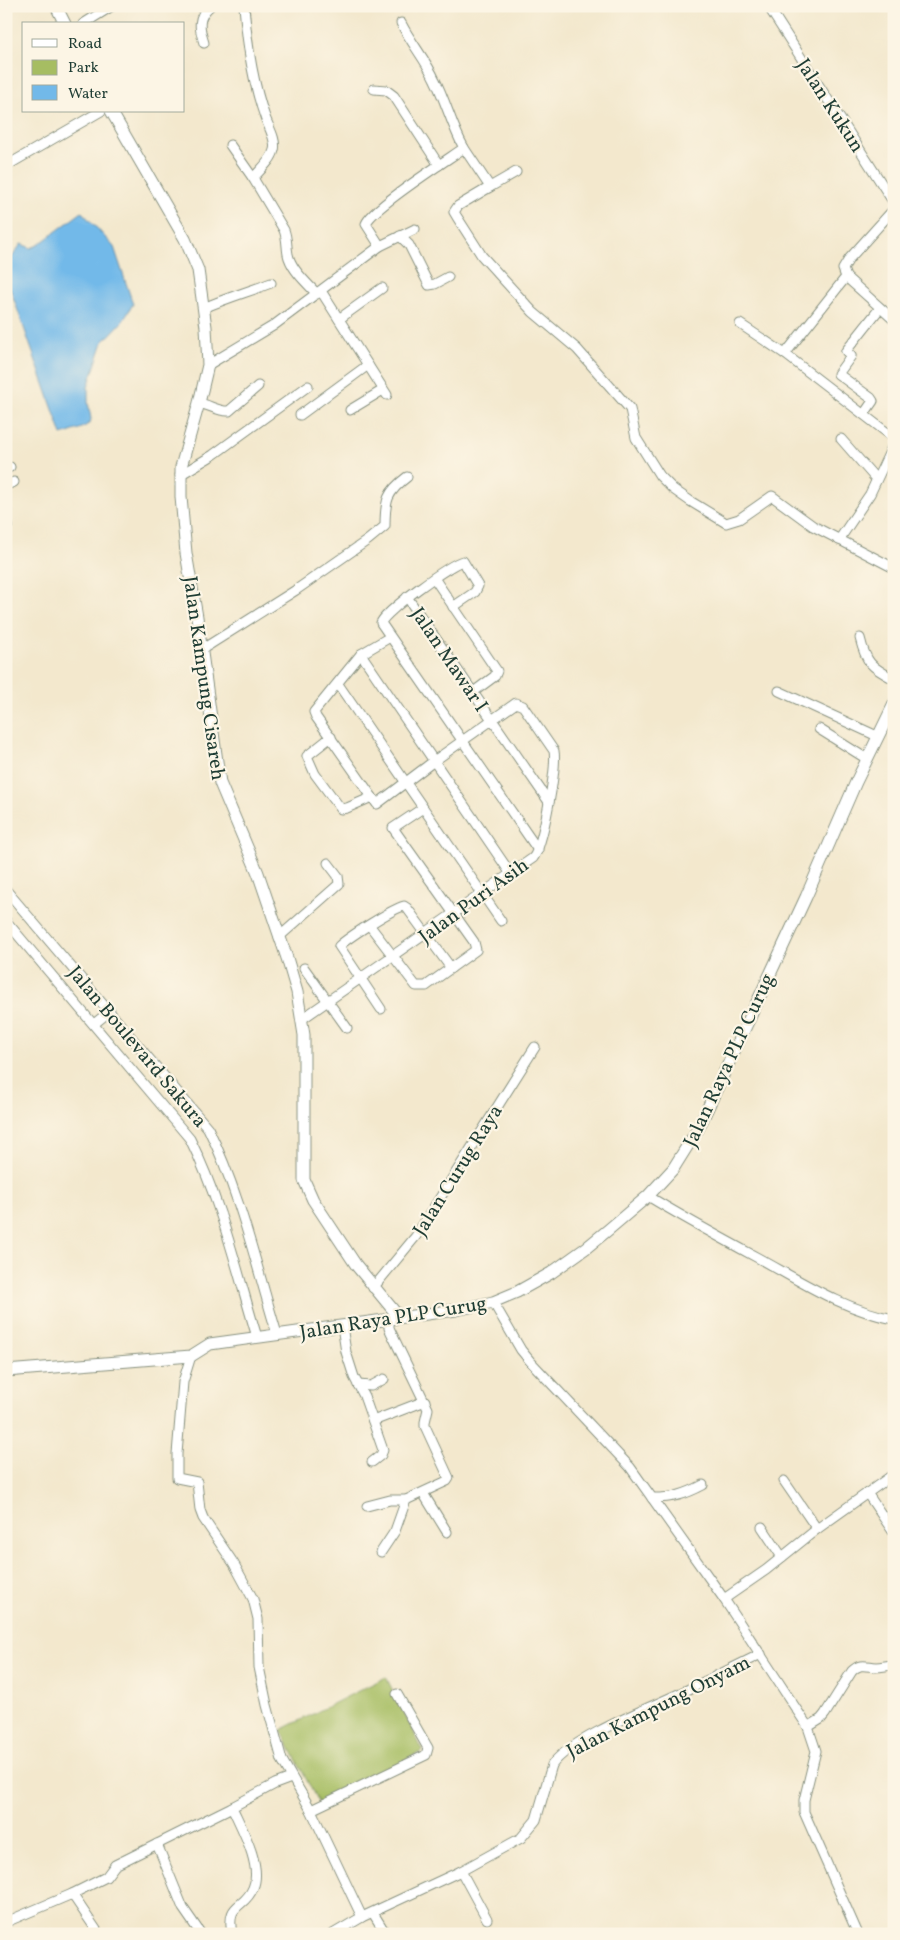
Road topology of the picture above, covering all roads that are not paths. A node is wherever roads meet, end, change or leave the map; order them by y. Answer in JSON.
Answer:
{"nodes":[{"id":1,"x":56,"y":6,"type":"edge"},
{"id":2,"x":112,"y":6,"type":"edge"},
{"id":3,"x":210,"y":6,"type":"edge"},
{"id":4,"x":244,"y":6,"type":"edge"},
{"id":5,"x":768,"y":6,"type":"edge"},
{"id":6,"x":64,"y":22,"type":"edge"},
{"id":7,"x":86,"y":22,"type":"edge"},
{"id":8,"x":401,"y":23,"type":"dead end"},
{"id":9,"x":204,"y":43,"type":"dead end"},
{"id":10,"x":374,"y":89,"type":"dead end"},
{"id":11,"x":99,"y":112,"type":"edge"},
{"id":12,"x":111,"y":112,"type":"edge"},
{"id":13,"x":230,"y":145,"type":"dead end"},
{"id":14,"x":464,"y":148,"type":"junction"},
{"id":15,"x":439,"y":165,"type":"junction"},
{"id":16,"x":6,"y":166,"type":"edge"},
{"id":17,"x":516,"y":172,"type":"dead end"},
{"id":18,"x":254,"y":178,"type":"junction"},
{"id":19,"x":490,"y":187,"type":"junction"},
{"id":20,"x":894,"y":203,"type":"edge"},
{"id":21,"x":894,"y":209,"type":"edge"},
{"id":22,"x":414,"y":229,"type":"dead end"},
{"id":23,"x":400,"y":236,"type":"junction"},
{"id":24,"x":380,"y":246,"type":"junction"},
{"id":25,"x":448,"y":277,"type":"dead end"},
{"id":26,"x":846,"y":277,"type":"junction"},
{"id":27,"x":271,"y":283,"type":"dead end"},
{"id":28,"x":382,"y":288,"type":"dead end"},
{"id":29,"x":319,"y":292,"type":"junction"},
{"id":30,"x":204,"y":308,"type":"junction"},
{"id":31,"x":880,"y":308,"type":"junction"},
{"id":32,"x":338,"y":319,"type":"junction"},
{"id":33,"x":894,"y":320,"type":"edge"},
{"id":34,"x":740,"y":324,"type":"dead end"},
{"id":35,"x":785,"y":354,"type":"junction"},
{"id":36,"x":208,"y":365,"type":"junction"},
{"id":37,"x":368,"y":365,"type":"junction"},
{"id":38,"x":258,"y":386,"type":"dead end"},
{"id":39,"x":308,"y":386,"type":"dead end"},
{"id":40,"x":199,"y":403,"type":"junction"},
{"id":41,"x":350,"y":410,"type":"dead end"},
{"id":42,"x":300,"y":414,"type":"dead end"},
{"id":43,"x":864,"y":414,"type":"junction"},
{"id":44,"x":894,"y":438,"type":"edge"},
{"id":45,"x":841,"y":439,"type":"dead end"},
{"id":46,"x":894,"y":443,"type":"edge"},
{"id":47,"x":180,"y":475,"type":"junction"},
{"id":48,"x":407,"y":477,"type":"dead end"},
{"id":49,"x":876,"y":479,"type":"junction"},
{"id":50,"x":839,"y":540,"type":"junction"},
{"id":51,"x":894,"y":568,"type":"edge"},
{"id":52,"x":434,"y":578,"type":"junction"},
{"id":53,"x":407,"y":597,"type":"junction"},
{"id":54,"x":453,"y":607,"type":"junction"},
{"id":55,"x":390,"y":637,"type":"junction"},
{"id":56,"x":860,"y":638,"type":"dead end"},
{"id":57,"x":202,"y":650,"type":"junction"},
{"id":58,"x":361,"y":654,"type":"junction"},
{"id":59,"x":894,"y":679,"type":"edge"},
{"id":60,"x":338,"y":684,"type":"junction"},
{"id":61,"x":779,"y":691,"type":"dead end"},
{"id":62,"x":472,"y":693,"type":"junction"},
{"id":63,"x":894,"y":704,"type":"edge"},
{"id":64,"x":492,"y":721,"type":"junction"},
{"id":65,"x":819,"y":729,"type":"dead end"},
{"id":66,"x":877,"y":736,"type":"junction"},
{"id":67,"x":330,"y":737,"type":"junction"},
{"id":68,"x":463,"y":742,"type":"junction"},
{"id":69,"x":867,"y":759,"type":"junction"},
{"id":70,"x":434,"y":761,"type":"junction"},
{"id":71,"x":405,"y":782,"type":"junction"},
{"id":72,"x":375,"y":801,"type":"junction"},
{"id":73,"x":549,"y":802,"type":"junction"},
{"id":74,"x":423,"y":808,"type":"junction"},
{"id":75,"x":538,"y":850,"type":"junction"},
{"id":76,"x":328,"y":863,"type":"dead end"},
{"id":77,"x":511,"y":874,"type":"junction"},
{"id":78,"x":6,"y":890,"type":"edge"},
{"id":79,"x":482,"y":894,"type":"junction"},
{"id":80,"x":454,"y":914,"type":"junction"},
{"id":81,"x":6,"y":921,"type":"edge"},
{"id":82,"x":501,"y":921,"type":"dead end"},
{"id":83,"x":370,"y":926,"type":"junction"},
{"id":84,"x":425,"y":934,"type":"junction"},
{"id":85,"x":279,"y":937,"type":"junction"},
{"id":86,"x":393,"y":956,"type":"junction"},
{"id":87,"x":304,"y":968,"type":"dead end"},
{"id":88,"x":451,"y":968,"type":"junction"},
{"id":89,"x":360,"y":978,"type":"junction"},
{"id":90,"x":329,"y":1001,"type":"junction"},
{"id":91,"x":382,"y":1009,"type":"dead end"},
{"id":92,"x":110,"y":1011,"type":"junction"},
{"id":93,"x":302,"y":1019,"type":"junction"},
{"id":94,"x":94,"y":1024,"type":"junction"},
{"id":95,"x":347,"y":1028,"type":"dead end"},
{"id":96,"x":535,"y":1047,"type":"dead end"},
{"id":97,"x":648,"y":1196,"type":"junction"},
{"id":98,"x":373,"y":1288,"type":"junction"},
{"id":99,"x":493,"y":1302,"type":"junction"},
{"id":100,"x":394,"y":1318,"type":"junction"},
{"id":101,"x":894,"y":1320,"type":"edge"},
{"id":102,"x":342,"y":1326,"type":"junction"},
{"id":103,"x":277,"y":1334,"type":"junction"},
{"id":104,"x":257,"y":1337,"type":"junction"},
{"id":105,"x":191,"y":1356,"type":"junction"},
{"id":106,"x":6,"y":1371,"type":"edge"},
{"id":107,"x":384,"y":1379,"type":"dead end"},
{"id":108,"x":358,"y":1385,"type":"junction"},
{"id":109,"x":425,"y":1401,"type":"junction"},
{"id":110,"x":373,"y":1421,"type":"junction"},
{"id":111,"x":372,"y":1462,"type":"dead end"},
{"id":112,"x":894,"y":1474,"type":"edge"},
{"id":113,"x":784,"y":1482,"type":"dead end"},
{"id":114,"x":703,"y":1485,"type":"dead end"},
{"id":115,"x":423,"y":1493,"type":"junction"},
{"id":116,"x":867,"y":1493,"type":"junction"},
{"id":117,"x":652,"y":1498,"type":"junction"},
{"id":118,"x":406,"y":1500,"type":"junction"},
{"id":119,"x":367,"y":1506,"type":"dead end"},
{"id":120,"x":762,"y":1527,"type":"dead end"},
{"id":121,"x":818,"y":1529,"type":"junction"},
{"id":122,"x":446,"y":1532,"type":"dead end"},
{"id":123,"x":894,"y":1534,"type":"edge"},
{"id":124,"x":381,"y":1552,"type":"dead end"},
{"id":125,"x":782,"y":1557,"type":"junction"},
{"id":126,"x":724,"y":1599,"type":"junction"},
{"id":127,"x":761,"y":1654,"type":"junction"},
{"id":128,"x":894,"y":1665,"type":"edge"},
{"id":129,"x":397,"y":1694,"type":"dead end"},
{"id":130,"x":808,"y":1727,"type":"junction"},
{"id":131,"x":291,"y":1778,"type":"junction"},
{"id":132,"x":232,"y":1807,"type":"junction"},
{"id":133,"x":311,"y":1810,"type":"junction"},
{"id":134,"x":157,"y":1844,"type":"junction"},
{"id":135,"x":461,"y":1870,"type":"junction"},
{"id":136,"x":72,"y":1894,"type":"junction"},
{"id":137,"x":373,"y":1913,"type":"junction"},
{"id":138,"x":362,"y":1917,"type":"junction"},
{"id":139,"x":487,"y":1919,"type":"dead end"},
{"id":140,"x":6,"y":1922,"type":"edge"},
{"id":141,"x":99,"y":1934,"type":"edge"},
{"id":142,"x":202,"y":1934,"type":"edge"},
{"id":143,"x":232,"y":1934,"type":"edge"},
{"id":144,"x":332,"y":1934,"type":"edge"},
{"id":145,"x":386,"y":1934,"type":"edge"},
{"id":146,"x":858,"y":1934,"type":"edge"}],
"edges":[{"from":1,"to":6,"type":"main road"},
{"from":2,"to":7,"type":"street"},
{"from":3,"to":9,"type":"street"},
{"from":4,"to":18,"type":"street"},
{"from":5,"to":20,"type":"street","name":"Jalan Kukun"},
{"from":8,"to":14,"type":"street"},
{"from":10,"to":15,"type":"street"},
{"from":11,"to":16,"type":"street"},
{"from":12,"to":30,"type":"main road","name":"Jalan Kampung Cisareh"},
{"from":13,"to":18,"type":"street"},
{"from":14,"to":15,"type":"street"},
{"from":14,"to":19,"type":"street"},
{"from":15,"to":24,"type":"street"},
{"from":17,"to":19,"type":"street"},
{"from":18,"to":29,"type":"street"},
{"from":19,"to":50,"type":"street"},
{"from":21,"to":26,"type":"street"},
{"from":22,"to":23,"type":"street"},
{"from":23,"to":24,"type":"street"},
{"from":23,"to":25,"type":"street"},
{"from":24,"to":29,"type":"street"},
{"from":26,"to":31,"type":"street"},
{"from":26,"to":35,"type":"street"},
{"from":27,"to":30,"type":"street"},
{"from":28,"to":32,"type":"street"},
{"from":29,"to":32,"type":"street"},
{"from":29,"to":36,"type":"street"},
{"from":30,"to":36,"type":"main road","name":"Jalan Kampung Cisareh"},
{"from":31,"to":33,"type":"street"},
{"from":31,"to":43,"type":"street"},
{"from":32,"to":37,"type":"street"},
{"from":34,"to":35,"type":"street"},
{"from":35,"to":43,"type":"street"},
{"from":36,"to":40,"type":"main road","name":"Jalan Kampung Cisareh"},
{"from":37,"to":41,"type":"street"},
{"from":37,"to":42,"type":"street"},
{"from":38,"to":40,"type":"street"},
{"from":39,"to":47,"type":"street"},
{"from":40,"to":47,"type":"main road","name":"Jalan Kampung Cisareh"},
{"from":43,"to":44,"type":"street"},
{"from":45,"to":49,"type":"street"},
{"from":46,"to":49,"type":"street"},
{"from":47,"to":57,"type":"main road","name":"Jalan Kampung Cisareh"},
{"from":48,"to":57,"type":"street"},
{"from":49,"to":50,"type":"street"},
{"from":50,"to":51,"type":"street"},
{"from":52,"to":53,"type":"street"},
{"from":52,"to":54,"type":"street"},
{"from":52,"to":54,"type":"street"},
{"from":53,"to":55,"type":"street"},
{"from":53,"to":62,"type":"street","name":"Jalan Mawar I"},
{"from":54,"to":62,"type":"street"},
{"from":55,"to":58,"type":"street"},
{"from":55,"to":68,"type":"street"},
{"from":56,"to":59,"type":"street"},
{"from":57,"to":85,"type":"main road","name":"Jalan Kampung Cisareh"},
{"from":58,"to":60,"type":"street"},
{"from":58,"to":70,"type":"street"},
{"from":60,"to":67,"type":"street"},
{"from":60,"to":71,"type":"street"},
{"from":61,"to":66,"type":"street"},
{"from":62,"to":64,"type":"street","name":"Jalan Mawar I"},
{"from":63,"to":66,"type":"main road","name":"Jalan Raya PLP Curug"},
{"from":64,"to":68,"type":"street","name":"Jalan Puri Asih"},
{"from":64,"to":73,"type":"street","name":"Jalan Mawar I"},
{"from":64,"to":73,"type":"street","name":"Jalan Puri Asih"},
{"from":65,"to":69,"type":"street"},
{"from":66,"to":69,"type":"main road","name":"Jalan Raya PLP Curug"},
{"from":67,"to":72,"type":"street"},
{"from":67,"to":72,"type":"street","name":"Jalan Puri Asih"},
{"from":68,"to":70,"type":"street","name":"Jalan Puri Asih"},
{"from":68,"to":75,"type":"street"},
{"from":69,"to":97,"type":"main road","name":"Jalan Raya PLP Curug"},
{"from":70,"to":71,"type":"street","name":"Jalan Puri Asih"},
{"from":70,"to":77,"type":"street"},
{"from":71,"to":72,"type":"street","name":"Jalan Puri Asih"},
{"from":71,"to":74,"type":"street"},
{"from":73,"to":75,"type":"street","name":"Jalan Puri Asih"},
{"from":74,"to":79,"type":"street"},
{"from":74,"to":80,"type":"street"},
{"from":75,"to":77,"type":"street","name":"Jalan Puri Asih"},
{"from":76,"to":85,"type":"street"},
{"from":77,"to":79,"type":"street","name":"Jalan Puri Asih"},
{"from":78,"to":92,"type":"street","name":"Jalan Boulevard Sakura"},
{"from":79,"to":80,"type":"street","name":"Jalan Puri Asih"},
{"from":79,"to":82,"type":"street"},
{"from":80,"to":84,"type":"street","name":"Jalan Puri Asih"},
{"from":80,"to":88,"type":"street"},
{"from":81,"to":94,"type":"street","name":"Jalan Boulevard Sakura"},
{"from":83,"to":84,"type":"street"},
{"from":83,"to":86,"type":"street"},
{"from":83,"to":89,"type":"street"},
{"from":84,"to":86,"type":"street","name":"Jalan Puri Asih"},
{"from":84,"to":88,"type":"street"},
{"from":85,"to":93,"type":"main road","name":"Jalan Kampung Cisareh"},
{"from":86,"to":88,"type":"street"},
{"from":86,"to":89,"type":"street","name":"Jalan Puri Asih"},
{"from":87,"to":90,"type":"street"},
{"from":89,"to":90,"type":"street","name":"Jalan Puri Asih"},
{"from":89,"to":91,"type":"street"},
{"from":90,"to":93,"type":"street","name":"Jalan Puri Asih"},
{"from":90,"to":95,"type":"street"},
{"from":92,"to":94,"type":"street"},
{"from":92,"to":103,"type":"street","name":"Jalan Boulevard Sakura"},
{"from":93,"to":98,"type":"main road","name":"Jalan Kampung Cisareh"},
{"from":94,"to":104,"type":"street","name":"Jalan Boulevard Sakura"},
{"from":96,"to":98,"type":"street","name":"Jalan Curug Raya"},
{"from":97,"to":99,"type":"main road","name":"Jalan Raya PLP Curug"},
{"from":97,"to":101,"type":"street"},
{"from":98,"to":100,"type":"main road","name":"Jalan Kampung Cisareh"},
{"from":99,"to":100,"type":"main road","name":"Jalan Raya PLP Curug"},
{"from":99,"to":117,"type":"street"},
{"from":100,"to":102,"type":"main road","name":"Jalan Raya PLP Curug"},
{"from":100,"to":109,"type":"street"},
{"from":102,"to":103,"type":"main road","name":"Jalan Raya PLP Curug"},
{"from":102,"to":108,"type":"street"},
{"from":103,"to":104,"type":"main road","name":"Jalan Raya PLP Curug"},
{"from":104,"to":105,"type":"main road","name":"Jalan Raya PLP Curug"},
{"from":105,"to":106,"type":"main road","name":"Jalan Raya PLP Curug"},
{"from":105,"to":131,"type":"street"},
{"from":107,"to":108,"type":"street"},
{"from":108,"to":110,"type":"street"},
{"from":109,"to":110,"type":"street"},
{"from":109,"to":115,"type":"street"},
{"from":110,"to":111,"type":"street"},
{"from":112,"to":116,"type":"street"},
{"from":113,"to":121,"type":"street"},
{"from":114,"to":117,"type":"street"},
{"from":115,"to":118,"type":"street"},
{"from":115,"to":122,"type":"street"},
{"from":116,"to":121,"type":"street"},
{"from":116,"to":123,"type":"street"},
{"from":117,"to":126,"type":"street"},
{"from":118,"to":119,"type":"street"},
{"from":118,"to":124,"type":"street"},
{"from":120,"to":125,"type":"street"},
{"from":121,"to":125,"type":"street"},
{"from":125,"to":126,"type":"street"},
{"from":126,"to":127,"type":"street"},
{"from":127,"to":130,"type":"street"},
{"from":127,"to":135,"type":"street","name":"Jalan Kampung Onyam"},
{"from":128,"to":130,"type":"street"},
{"from":129,"to":133,"type":"street"},
{"from":130,"to":146,"type":"street"},
{"from":131,"to":132,"type":"street"},
{"from":131,"to":133,"type":"street"},
{"from":132,"to":134,"type":"street"},
{"from":132,"to":143,"type":"street"},
{"from":133,"to":138,"type":"street"},
{"from":134,"to":136,"type":"street"},
{"from":134,"to":142,"type":"street"},
{"from":135,"to":137,"type":"street","name":"Jalan Kampung Onyam"},
{"from":135,"to":139,"type":"street"},
{"from":136,"to":140,"type":"street"},
{"from":136,"to":141,"type":"street"},
{"from":137,"to":138,"type":"street","name":"Jalan Kampung Onyam"},
{"from":137,"to":145,"type":"street"},
{"from":138,"to":144,"type":"street","name":"Jalan Kampung Onyam"}]}
